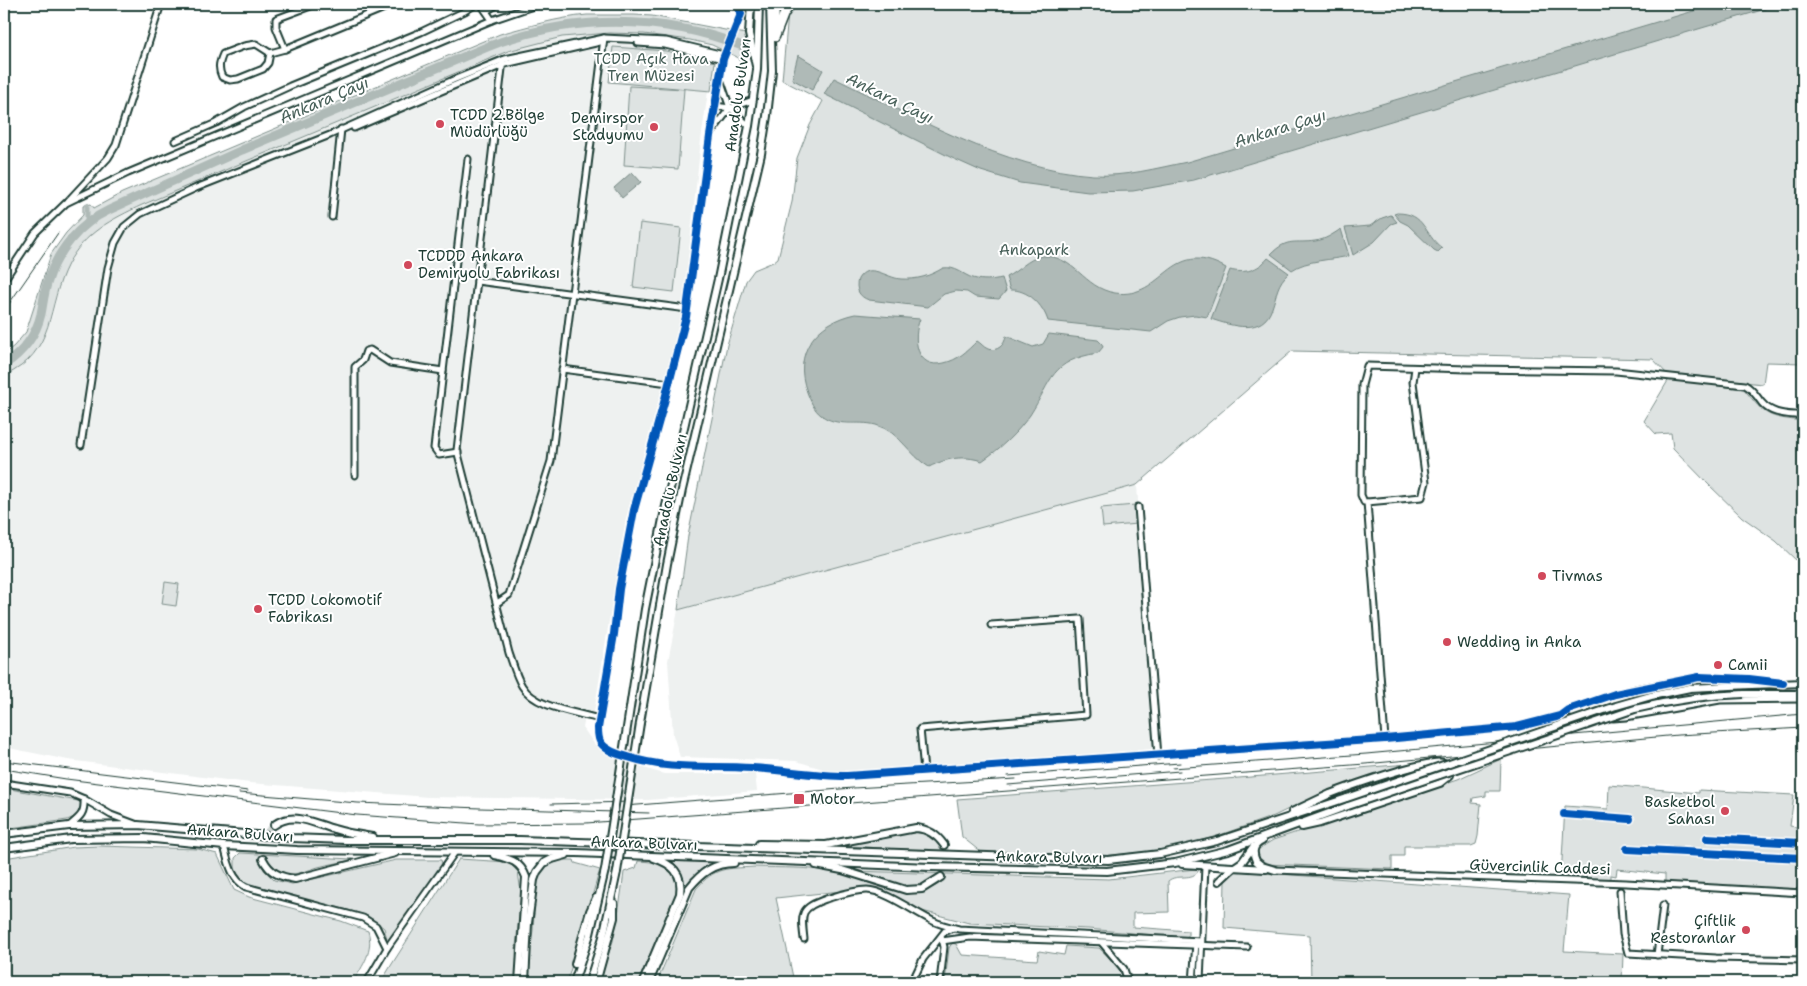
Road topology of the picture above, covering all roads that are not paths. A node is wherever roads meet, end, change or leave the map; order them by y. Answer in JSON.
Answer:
{"nodes":[{"id":1,"x":161,"y":4,"type":"edge"},
{"id":2,"x":316,"y":4,"type":"edge"},
{"id":3,"x":394,"y":4,"type":"edge"},
{"id":4,"x":476,"y":4,"type":"edge"},
{"id":5,"x":481,"y":4,"type":"edge"},
{"id":6,"x":498,"y":4,"type":"edge"},
{"id":7,"x":539,"y":4,"type":"edge"},
{"id":8,"x":738,"y":4,"type":"edge"},
{"id":9,"x":759,"y":4,"type":"edge"},
{"id":10,"x":770,"y":4,"type":"edge"},
{"id":11,"x":776,"y":4,"type":"edge"},
{"id":12,"x":791,"y":4,"type":"edge"},
{"id":13,"x":750,"y":5,"type":"edge"},
{"id":14,"x":486,"y":11,"type":"junction"},
{"id":15,"x":492,"y":20,"type":"junction"},
{"id":16,"x":773,"y":37,"type":"junction"},
{"id":17,"x":604,"y":40,"type":"junction"},
{"id":18,"x":285,"y":49,"type":"junction"},
{"id":19,"x":270,"y":53,"type":"junction"},
{"id":20,"x":724,"y":55,"type":"junction"},
{"id":21,"x":503,"y":63,"type":"junction"},
{"id":22,"x":757,"y":70,"type":"junction"},
{"id":23,"x":720,"y":78,"type":"junction"},
{"id":24,"x":753,"y":100,"type":"junction"},
{"id":25,"x":715,"y":106,"type":"junction"},
{"id":26,"x":730,"y":108,"type":"junction"},
{"id":27,"x":749,"y":126,"type":"junction"},
{"id":28,"x":342,"y":131,"type":"junction"},
{"id":29,"x":710,"y":136,"type":"junction"},
{"id":30,"x":174,"y":141,"type":"dead end"},
{"id":31,"x":468,"y":159,"type":"dead end"},
{"id":32,"x":66,"y":204,"type":"junction"},
{"id":33,"x":332,"y":217,"type":"dead end"},
{"id":34,"x":4,"y":280,"type":"edge"},
{"id":35,"x":477,"y":281,"type":"junction"},
{"id":36,"x":572,"y":294,"type":"junction"},
{"id":37,"x":687,"y":309,"type":"junction"},
{"id":38,"x":1415,"y":368,"type":"junction"},
{"id":39,"x":562,"y":370,"type":"junction"},
{"id":40,"x":443,"y":371,"type":"junction"},
{"id":41,"x":669,"y":383,"type":"junction"},
{"id":42,"x":1803,"y":416,"type":"edge"},
{"id":43,"x":81,"y":445,"type":"dead end"},
{"id":44,"x":458,"y":452,"type":"junction"},
{"id":45,"x":355,"y":475,"type":"dead end"},
{"id":46,"x":1367,"y":502,"type":"junction"},
{"id":47,"x":1138,"y":507,"type":"dead end"},
{"id":48,"x":497,"y":603,"type":"junction"},
{"id":49,"x":991,"y":625,"type":"dead end"},
{"id":50,"x":1783,"y":684,"type":"junction"},
{"id":51,"x":1803,"y":684,"type":"edge"},
{"id":52,"x":1803,"y":694,"type":"edge"},
{"id":53,"x":1803,"y":699,"type":"edge"},
{"id":54,"x":1560,"y":716,"type":"junction"},
{"id":55,"x":599,"y":719,"type":"junction"},
{"id":56,"x":1546,"y":719,"type":"junction"},
{"id":57,"x":1556,"y":721,"type":"junction"},
{"id":58,"x":1385,"y":739,"type":"junction"},
{"id":59,"x":1158,"y":756,"type":"junction"},
{"id":60,"x":924,"y":771,"type":"junction"},
{"id":61,"x":4,"y":783,"type":"edge"},
{"id":62,"x":84,"y":799,"type":"junction"},
{"id":63,"x":1267,"y":824,"type":"junction"},
{"id":64,"x":138,"y":825,"type":"junction"},
{"id":65,"x":274,"y":825,"type":"tunnel mouth"},
{"id":66,"x":69,"y":826,"type":"junction"},
{"id":67,"x":1279,"y":832,"type":"junction"},
{"id":68,"x":4,"y":834,"type":"edge"},
{"id":69,"x":414,"y":840,"type":"junction"},
{"id":70,"x":1259,"y":842,"type":"junction"},
{"id":71,"x":944,"y":845,"type":"dead end"},
{"id":72,"x":224,"y":846,"type":"junction"},
{"id":73,"x":734,"y":847,"type":"junction"},
{"id":74,"x":4,"y":848,"type":"edge"},
{"id":75,"x":405,"y":851,"type":"junction"},
{"id":76,"x":455,"y":852,"type":"junction"},
{"id":77,"x":483,"y":852,"type":"junction"},
{"id":78,"x":577,"y":852,"type":"junction"},
{"id":79,"x":643,"y":855,"type":"junction"},
{"id":80,"x":263,"y":859,"type":"dead end"},
{"id":81,"x":790,"y":860,"type":"junction"},
{"id":82,"x":1175,"y":863,"type":"junction"},
{"id":83,"x":1205,"y":866,"type":"junction"},
{"id":84,"x":1233,"y":868,"type":"junction"},
{"id":85,"x":1275,"y":870,"type":"junction"},
{"id":86,"x":941,"y":877,"type":"dead end"},
{"id":87,"x":1219,"y":881,"type":"dead end"},
{"id":88,"x":1620,"y":891,"type":"dead end"},
{"id":89,"x":613,"y":893,"type":"junction"},
{"id":90,"x":1803,"y":893,"type":"edge"},
{"id":91,"x":1662,"y":905,"type":"dead end"},
{"id":92,"x":954,"y":928,"type":"junction"},
{"id":93,"x":804,"y":939,"type":"dead end"},
{"id":94,"x":942,"y":939,"type":"junction"},
{"id":95,"x":1102,"y":943,"type":"junction"},
{"id":96,"x":1198,"y":944,"type":"junction"},
{"id":97,"x":1247,"y":947,"type":"dead end"},
{"id":98,"x":387,"y":948,"type":"junction"},
{"id":99,"x":1657,"y":955,"type":"junction"},
{"id":100,"x":1803,"y":960,"type":"edge"},
{"id":101,"x":367,"y":982,"type":"edge"},
{"id":102,"x":519,"y":982,"type":"edge"},
{"id":103,"x":525,"y":982,"type":"edge"},
{"id":104,"x":572,"y":982,"type":"edge"},
{"id":105,"x":589,"y":982,"type":"edge"},
{"id":106,"x":598,"y":982,"type":"edge"},
{"id":107,"x":643,"y":982,"type":"edge"},
{"id":108,"x":649,"y":982,"type":"edge"},
{"id":109,"x":912,"y":982,"type":"edge"},
{"id":110,"x":940,"y":982,"type":"edge"},
{"id":111,"x":1128,"y":982,"type":"edge"},
{"id":112,"x":1193,"y":982,"type":"edge"},
{"id":113,"x":1200,"y":982,"type":"edge"}],
"edges":[{"from":1,"to":32,"type":"street"},
{"from":2,"to":18,"type":"street"},
{"from":3,"to":18,"type":"street"},
{"from":4,"to":30,"type":"street"},
{"from":5,"to":14,"type":"street"},
{"from":6,"to":14,"type":"street"},
{"from":7,"to":15,"type":"street"},
{"from":8,"to":20,"type":"street"},
{"from":9,"to":22,"type":"main road","name":"Anadolu Bulvarı"},
{"from":10,"to":16,"type":"main road","name":"Anadolu Bulvarı"},
{"from":11,"to":16,"type":"main road"},
{"from":12,"to":16,"type":"highway"},
{"from":13,"to":22,"type":"main road"},
{"from":14,"to":15,"type":"street"},
{"from":15,"to":32,"type":"street"},
{"from":16,"to":89,"type":"main road","name":"Anadolu Bulvarı","bridge":true},
{"from":17,"to":20,"type":"street"},
{"from":17,"to":21,"type":"street"},
{"from":17,"to":36,"type":"street"},
{"from":18,"to":19,"type":"street"},
{"from":19,"to":19,"type":"street"},
{"from":20,"to":23,"type":"street"},
{"from":21,"to":28,"type":"street"},
{"from":21,"to":35,"type":"street"},
{"from":22,"to":24,"type":"main road","name":"Anadolu Bulvarı"},
{"from":23,"to":25,"type":"street"},
{"from":23,"to":26,"type":"street"},
{"from":24,"to":26,"type":"street"},
{"from":24,"to":27,"type":"main road","name":"Anadolu Bulvarı"},
{"from":25,"to":26,"type":"street"},
{"from":25,"to":29,"type":"street"},
{"from":26,"to":27,"type":"street"},
{"from":26,"to":29,"type":"street"},
{"from":27,"to":104,"type":"main road","name":"Anadolu Bulvarı","bridge":true},
{"from":28,"to":33,"type":"street"},
{"from":28,"to":43,"type":"street"},
{"from":29,"to":37,"type":"street"},
{"from":31,"to":40,"type":"street"},
{"from":32,"to":34,"type":"street"},
{"from":35,"to":36,"type":"street"},
{"from":35,"to":44,"type":"street"},
{"from":36,"to":37,"type":"street"},
{"from":36,"to":39,"type":"street"},
{"from":37,"to":41,"type":"street"},
{"from":38,"to":42,"type":"street"},
{"from":38,"to":46,"type":"street"},
{"from":38,"to":46,"type":"street"},
{"from":39,"to":41,"type":"street"},
{"from":39,"to":48,"type":"street"},
{"from":40,"to":44,"type":"street"},
{"from":40,"to":45,"type":"street"},
{"from":41,"to":55,"type":"street"},
{"from":44,"to":48,"type":"street"},
{"from":46,"to":58,"type":"street"},
{"from":47,"to":59,"type":"street"},
{"from":48,"to":55,"type":"street"},
{"from":49,"to":60,"type":"street"},
{"from":50,"to":51,"type":"main road","name":"Ankara Bulvarı"},
{"from":50,"to":54,"type":"street"},
{"from":50,"to":63,"type":"main road","name":"Ankara Bulvarı","bridge":true},
{"from":52,"to":67,"type":"main road","name":"Ankara Bulvarı","bridge":true},
{"from":53,"to":57,"type":"street"},
{"from":54,"to":56,"type":"street"},
{"from":54,"to":57,"type":"street"},
{"from":55,"to":60,"type":"street"},
{"from":56,"to":57,"type":"street"},
{"from":56,"to":58,"type":"street"},
{"from":58,"to":59,"type":"street"},
{"from":59,"to":60,"type":"street"},
{"from":61,"to":62,"type":"street"},
{"from":62,"to":64,"type":"street"},
{"from":62,"to":66,"type":"street"},
{"from":63,"to":67,"type":"main road","name":"Ankara Bulvarı"},
{"from":63,"to":73,"type":"main road","name":"Ankara Bulvarı"},
{"from":64,"to":66,"type":"main road","name":"Ankara Bulvarı"},
{"from":64,"to":69,"type":"main road","name":"Ankara Bulvarı"},
{"from":65,"to":69,"type":"main road"},
{"from":66,"to":68,"type":"main road","name":"Ankara Bulvarı"},
{"from":67,"to":70,"type":"main road"},
{"from":67,"to":82,"type":"main road","name":"Ankara Bulvarı"},
{"from":69,"to":73,"type":"main road","name":"Ankara Bulvarı"},
{"from":70,"to":84,"type":"main road"},
{"from":70,"to":85,"type":"main road"},
{"from":71,"to":73,"type":"main road"},
{"from":72,"to":74,"type":"main road","name":"Ankara Bulvarı"},
{"from":72,"to":75,"type":"main road","name":"Ankara Bulvarı"},
{"from":72,"to":98,"type":"street"},
{"from":75,"to":76,"type":"main road","name":"Ankara Bulvarı"},
{"from":75,"to":80,"type":"main road"},
{"from":76,"to":77,"type":"main road","name":"Ankara Bulvarı"},
{"from":76,"to":98,"type":"street"},
{"from":77,"to":78,"type":"main road","name":"Ankara Bulvarı"},
{"from":77,"to":102,"type":"main road"},
{"from":78,"to":79,"type":"main road","name":"Ankara Bulvarı"},
{"from":78,"to":103,"type":"main road"},
{"from":79,"to":81,"type":"main road","name":"Ankara Bulvarı"},
{"from":79,"to":107,"type":"main road"},
{"from":81,"to":82,"type":"main road","name":"Ankara Bulvarı"},
{"from":81,"to":86,"type":"main road"},
{"from":81,"to":108,"type":"main road"},
{"from":82,"to":83,"type":"main road"},
{"from":83,"to":84,"type":"main road"},
{"from":83,"to":96,"type":"street"},
{"from":84,"to":85,"type":"main road"},
{"from":84,"to":87,"type":"main road"},
{"from":85,"to":90,"type":"street","name":"Güvercinlik Caddesi"},
{"from":88,"to":99,"type":"street","name":"Güvercinlik Caddesi"},
{"from":89,"to":105,"type":"main road","name":"Anadolu Bulvarı"},
{"from":89,"to":106,"type":"main road"},
{"from":91,"to":99,"type":"street"},
{"from":92,"to":93,"type":"street"},
{"from":92,"to":94,"type":"street"},
{"from":92,"to":96,"type":"street"},
{"from":94,"to":95,"type":"street"},
{"from":94,"to":109,"type":"street"},
{"from":94,"to":110,"type":"street"},
{"from":95,"to":96,"type":"street"},
{"from":95,"to":111,"type":"street"},
{"from":96,"to":97,"type":"street"},
{"from":96,"to":112,"type":"street"},
{"from":96,"to":113,"type":"street"},
{"from":98,"to":101,"type":"street"},
{"from":99,"to":100,"type":"street","name":"Güvercinlik Caddesi"}]}
